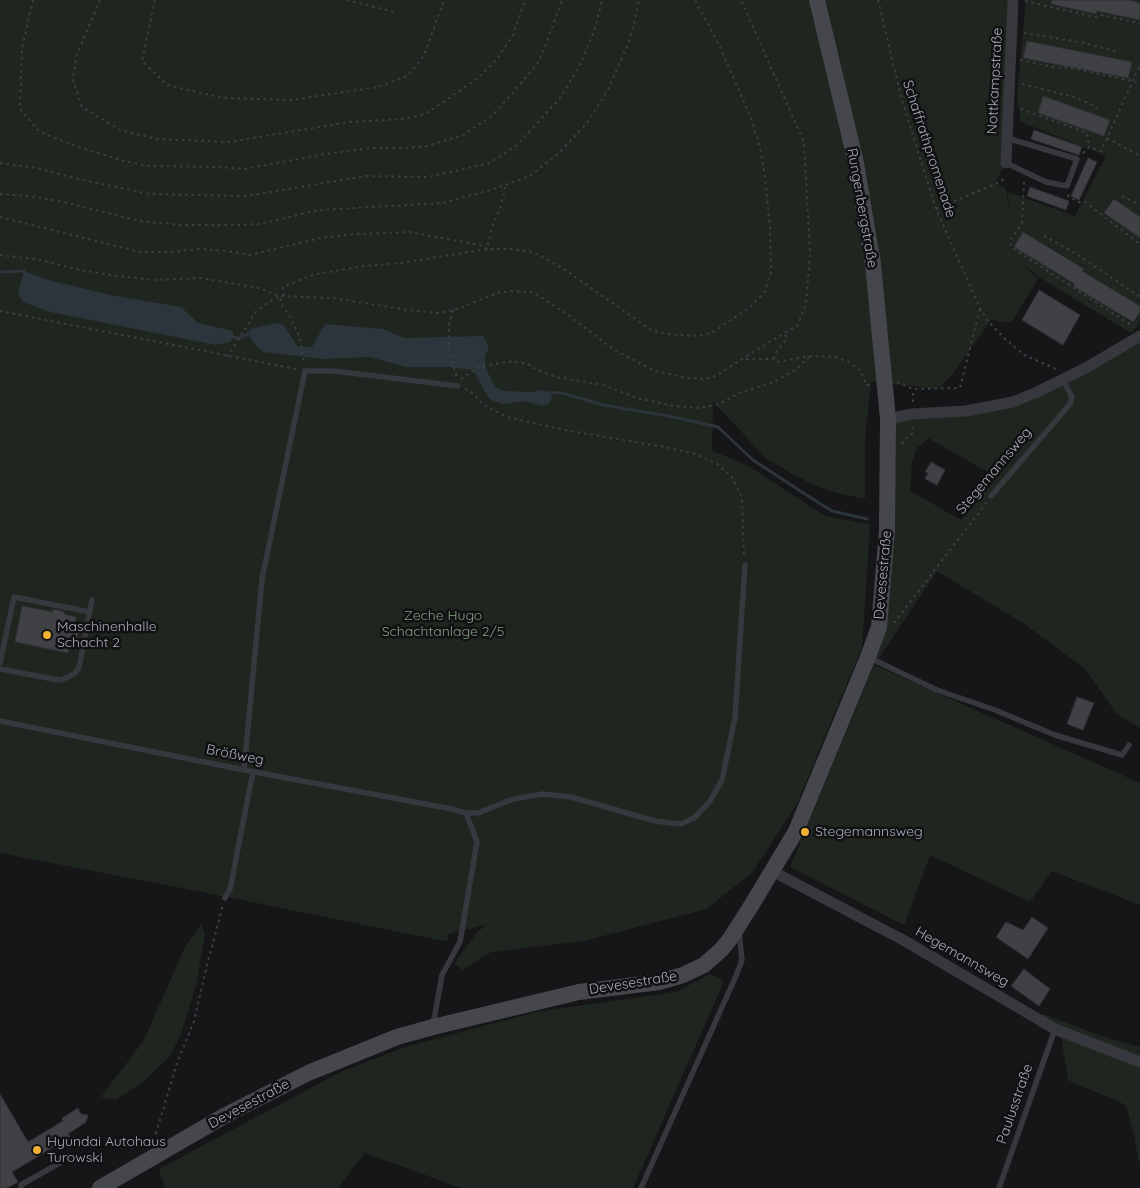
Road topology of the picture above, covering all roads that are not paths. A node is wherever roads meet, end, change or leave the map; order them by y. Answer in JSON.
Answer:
{"nodes":[{"id":1,"x":817,"y":0,"type":"edge"},
{"id":2,"x":1013,"y":0,"type":"edge"},
{"id":3,"x":1007,"y":138,"type":"junction"},
{"id":4,"x":1006,"y":163,"type":"joint"},
{"id":5,"x":1140,"y":336,"type":"edge"},
{"id":6,"x":1062,"y":378,"type":"junction"},
{"id":7,"x":458,"y":386,"type":"road end"},
{"id":8,"x":888,"y":419,"type":"junction"},
{"id":9,"x":991,"y":496,"type":"road end"},
{"id":10,"x":745,"y":565,"type":"road end"},
{"id":11,"x":92,"y":600,"type":"dead end"},
{"id":12,"x":90,"y":612,"type":"junction"},
{"id":13,"x":868,"y":657,"type":"junction"},
{"id":14,"x":0,"y":662,"type":"edge"},
{"id":15,"x":0,"y":669,"type":"edge"},
{"id":16,"x":0,"y":721,"type":"edge"},
{"id":17,"x":1129,"y":745,"type":"dead end"},
{"id":18,"x":244,"y":770,"type":"junction"},
{"id":19,"x":253,"y":772,"type":"junction"},
{"id":20,"x":466,"y":813,"type":"junction"},
{"id":21,"x":772,"y":870,"type":"junction"},
{"id":22,"x":225,"y":898,"type":"road end"},
{"id":23,"x":738,"y":927,"type":"junction"},
{"id":24,"x":433,"y":1027,"type":"junction"},
{"id":25,"x":1055,"y":1029,"type":"junction"},
{"id":26,"x":1140,"y":1062,"type":"edge"},
{"id":27,"x":68,"y":1158,"type":"dead end"},
{"id":28,"x":21,"y":1188,"type":"edge"},
{"id":29,"x":100,"y":1188,"type":"edge"},
{"id":30,"x":641,"y":1188,"type":"edge"},
{"id":31,"x":999,"y":1188,"type":"edge"}],
"edges":[{"from":1,"to":8,"type":"street","name":"Rungenbergstraße"},
{"from":2,"to":3,"type":"street","name":"Nottkampstraße"},
{"from":3,"to":4,"type":"street","name":"Nottkampstraße"},
{"from":3,"to":4,"type":"lane"},
{"from":5,"to":6,"type":"street"},
{"from":6,"to":8,"type":"street"},
{"from":6,"to":9,"type":"lane","name":"Stegemannsweg"},
{"from":7,"to":18,"type":"lane"},
{"from":8,"to":13,"type":"street","name":"Devesestraße"},
{"from":10,"to":20,"type":"lane"},
{"from":11,"to":12,"type":"lane"},
{"from":12,"to":14,"type":"lane"},
{"from":12,"to":15,"type":"lane"},
{"from":13,"to":17,"type":"lane"},
{"from":13,"to":21,"type":"street","name":"Devesestraße"},
{"from":16,"to":18,"type":"lane","name":"Brößweg"},
{"from":18,"to":19,"type":"lane","name":"Brößweg"},
{"from":19,"to":20,"type":"lane","name":"Brößweg"},
{"from":19,"to":22,"type":"lane"},
{"from":20,"to":24,"type":"lane"},
{"from":21,"to":23,"type":"street","name":"Devesestraße"},
{"from":21,"to":25,"type":"street","name":"Hegemannsweg"},
{"from":23,"to":24,"type":"street","name":"Devesestraße"},
{"from":23,"to":30,"type":"lane"},
{"from":24,"to":29,"type":"street","name":"Devesestraße"},
{"from":25,"to":26,"type":"street","name":"Hegemannsweg"},
{"from":25,"to":31,"type":"lane","name":"Paulusstraße"},
{"from":27,"to":28,"type":"lane"}]}
